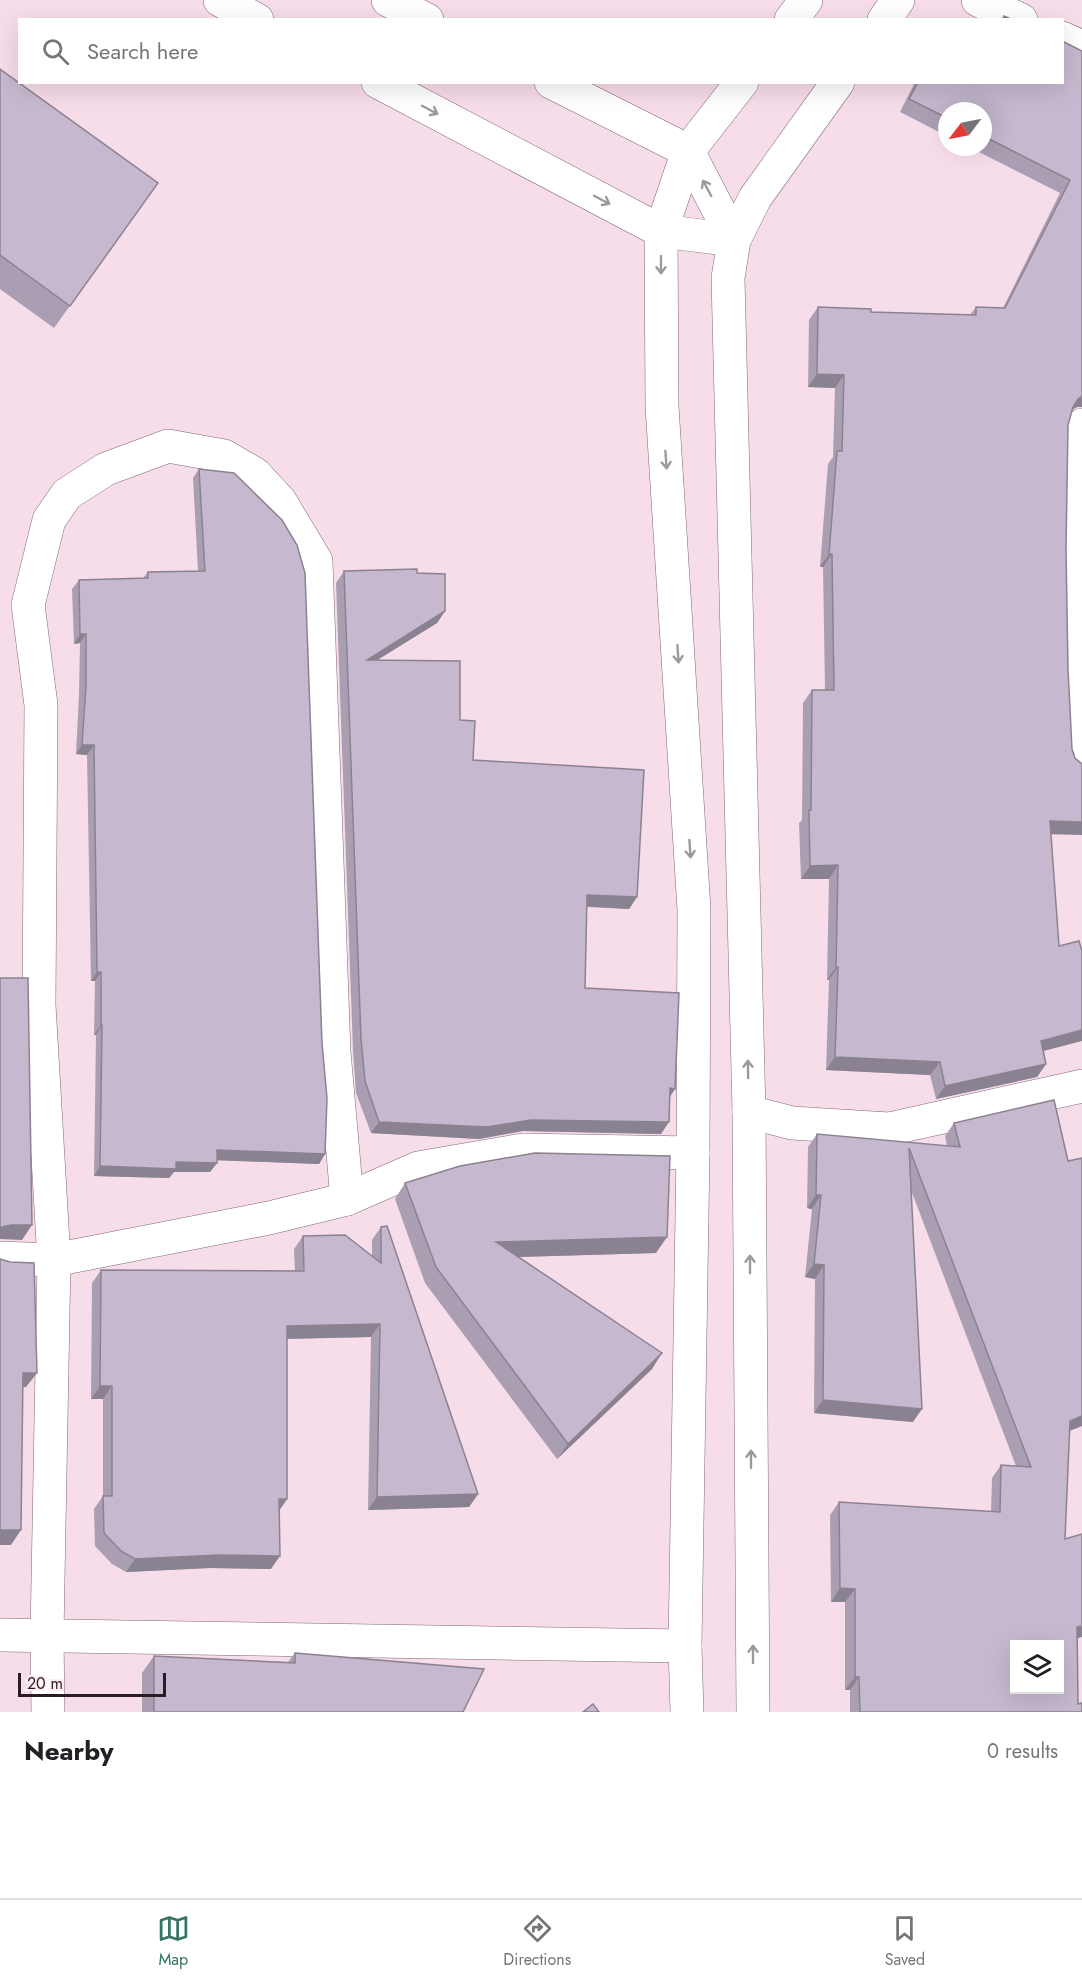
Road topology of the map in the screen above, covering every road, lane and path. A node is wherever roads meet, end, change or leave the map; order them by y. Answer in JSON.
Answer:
{"nodes":[{"id":1,"x":220,"y":0,"type":"edge"},
{"id":2,"x":388,"y":0,"type":"edge"},
{"id":3,"x":806,"y":0,"type":"edge"},
{"id":4,"x":898,"y":0,"type":"edge"},
{"id":5,"x":978,"y":0,"type":"edge"},
{"id":6,"x":253,"y":18,"type":"edge"},
{"id":7,"x":423,"y":18,"type":"edge"},
{"id":8,"x":792,"y":18,"type":"edge"},
{"id":9,"x":885,"y":18,"type":"edge"},
{"id":10,"x":1017,"y":18,"type":"edge"},
{"id":11,"x":1064,"y":39,"type":"edge"},
{"id":12,"x":1082,"y":47,"type":"edge"},
{"id":13,"x":382,"y":84,"type":"edge"},
{"id":14,"x":555,"y":84,"type":"edge"},
{"id":15,"x":740,"y":84,"type":"edge"},
{"id":16,"x":837,"y":84,"type":"edge"},
{"id":17,"x":687,"y":152,"type":"junction"},
{"id":18,"x":661,"y":231,"type":"junction"},
{"id":19,"x":734,"y":240,"type":"junction"},
{"id":20,"x":1082,"y":425,"type":"edge"},
{"id":21,"x":1082,"y":761,"type":"edge"},
{"id":22,"x":1082,"y":1086,"type":"edge"},
{"id":23,"x":749,"y":1112,"type":"junction"},
{"id":24,"x":693,"y":1153,"type":"junction"},
{"id":25,"x":347,"y":1199,"type":"junction"},
{"id":26,"x":0,"y":1258,"type":"edge"},
{"id":27,"x":54,"y":1260,"type":"junction"},
{"id":28,"x":46,"y":1634,"type":"junction"},
{"id":29,"x":0,"y":1635,"type":"edge"},
{"id":30,"x":686,"y":1646,"type":"junction"},
{"id":31,"x":48,"y":1712,"type":"edge"},
{"id":32,"x":687,"y":1712,"type":"edge"},
{"id":33,"x":753,"y":1712,"type":"edge"}],
"edges":[{"from":1,"to":6,"type":"street"},
{"from":2,"to":7,"type":"street"},
{"from":3,"to":8,"type":"street"},
{"from":4,"to":9,"type":"street"},
{"from":5,"to":10,"type":"street"},
{"from":11,"to":12,"type":"street"},
{"from":13,"to":18,"type":"street","one_way":true},
{"from":14,"to":17,"type":"street"},
{"from":15,"to":17,"type":"street"},
{"from":16,"to":19,"type":"street"},
{"from":17,"to":18,"type":"street"},
{"from":19,"to":17,"type":"street","one_way":true},
{"from":18,"to":19,"type":"street"},
{"from":18,"to":24,"type":"street","one_way":true},
{"from":23,"to":19,"type":"street","one_way":true},
{"from":20,"to":21,"type":"street"},
{"from":22,"to":23,"type":"street"},
{"from":33,"to":23,"type":"street","one_way":true},
{"from":24,"to":25,"type":"street"},
{"from":24,"to":30,"type":"street"},
{"from":25,"to":27,"type":"street"},
{"from":25,"to":27,"type":"street"},
{"from":26,"to":27,"type":"street"},
{"from":27,"to":28,"type":"street"},
{"from":28,"to":29,"type":"street"},
{"from":28,"to":30,"type":"street"},
{"from":28,"to":31,"type":"street"},
{"from":30,"to":32,"type":"street"}]}
